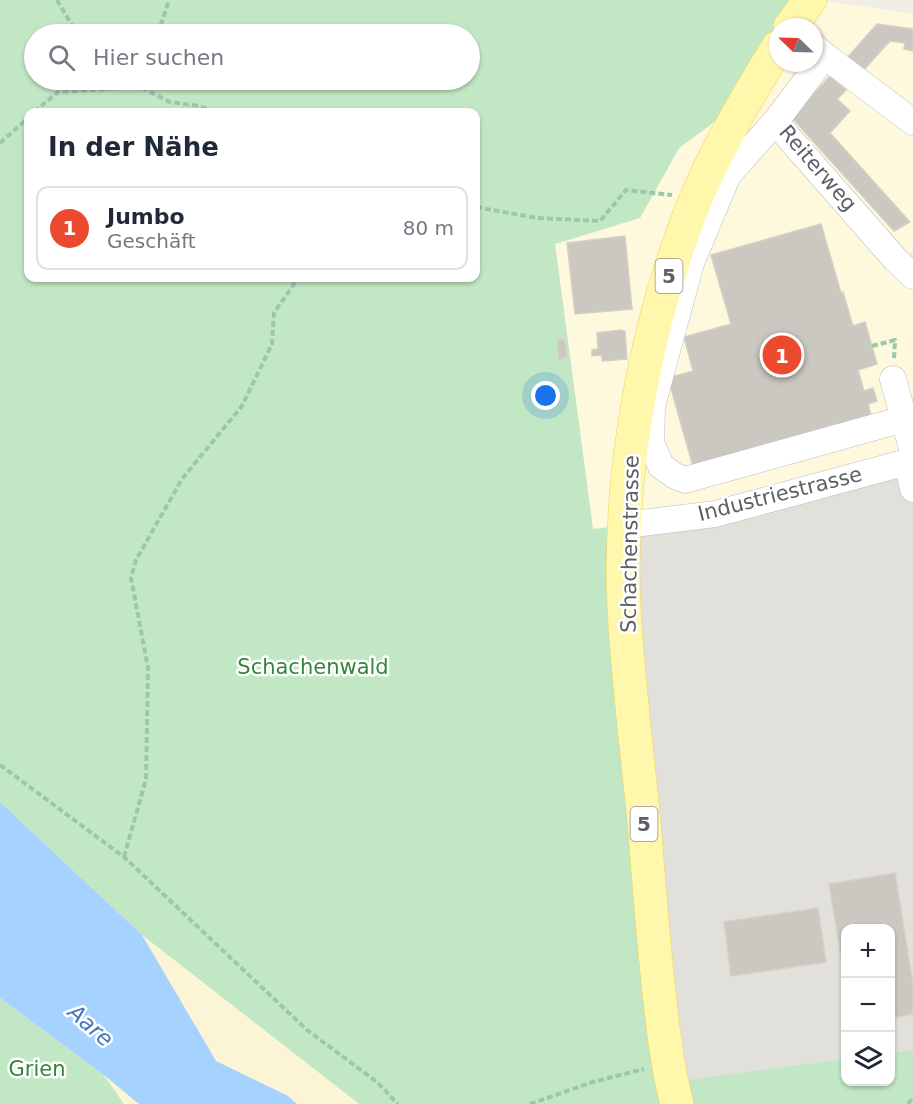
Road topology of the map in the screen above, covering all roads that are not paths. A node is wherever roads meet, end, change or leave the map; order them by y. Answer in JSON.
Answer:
{"nodes":[{"id":1,"x":810,"y":0,"type":"edge"},
{"id":2,"x":804,"y":18,"type":"edge"},
{"id":3,"x":823,"y":56,"type":"edge"},
{"id":4,"x":769,"y":70,"type":"edge"},
{"id":5,"x":789,"y":72,"type":"edge"},
{"id":6,"x":776,"y":122,"type":"junction"},
{"id":7,"x":913,"y":122,"type":"edge"},
{"id":8,"x":913,"y":276,"type":"edge"},
{"id":9,"x":892,"y":379,"type":"road end"},
{"id":10,"x":904,"y":419,"type":"junction"},
{"id":11,"x":911,"y":458,"type":"edge"},
{"id":12,"x":913,"y":489,"type":"edge"},
{"id":13,"x":625,"y":525,"type":"junction"},
{"id":14,"x":677,"y":1104,"type":"edge"}],
"edges":[{"from":1,"to":2,"type":"main road","name":"Schachenstrasse","number":"5"},
{"from":3,"to":7,"type":"street"},
{"from":4,"to":13,"type":"main road","name":"Schachenstrasse","number":"5"},
{"from":5,"to":6,"type":"street","name":"Reiterweg"},
{"from":6,"to":8,"type":"street","name":"Reiterweg"},
{"from":6,"to":10,"type":"street"},
{"from":9,"to":10,"type":"street"},
{"from":10,"to":11,"type":"street"},
{"from":11,"to":12,"type":"street"},
{"from":11,"to":13,"type":"street","name":"Industriestrasse"},
{"from":13,"to":14,"type":"main road","name":"Schachenstrasse","number":"5"}]}
